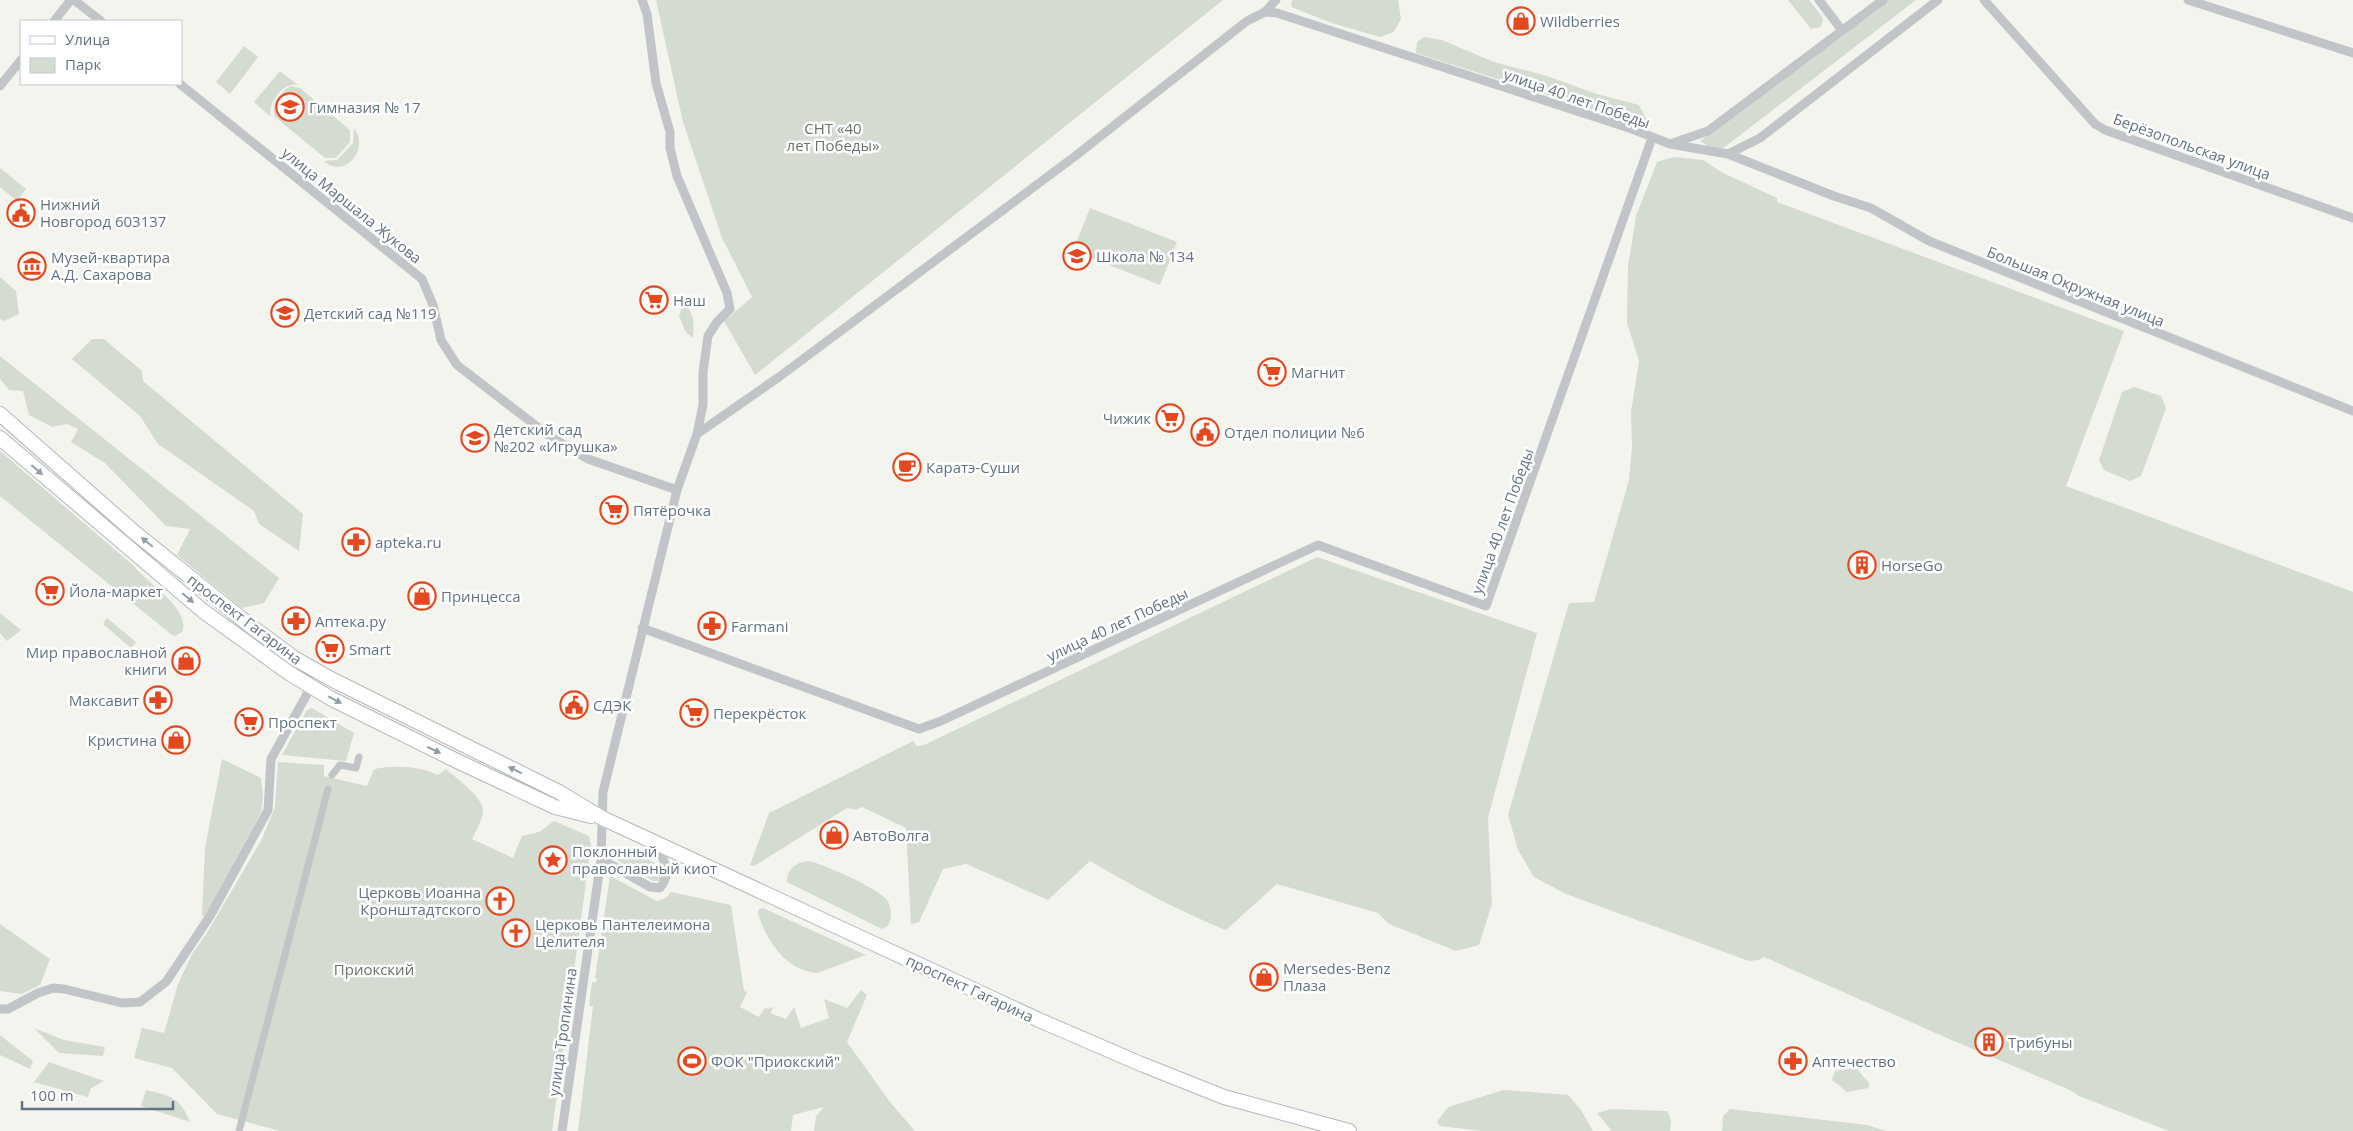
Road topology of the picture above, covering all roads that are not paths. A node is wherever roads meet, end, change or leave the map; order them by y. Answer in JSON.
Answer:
{"nodes":[{"id":1,"x":72,"y":0,"type":"edge"},
{"id":2,"x":642,"y":0,"type":"edge"},
{"id":3,"x":1276,"y":0,"type":"edge"},
{"id":4,"x":1818,"y":0,"type":"edge"},
{"id":5,"x":1883,"y":0,"type":"edge"},
{"id":6,"x":1938,"y":0,"type":"edge"},
{"id":7,"x":1984,"y":0,"type":"edge"},
{"id":8,"x":2188,"y":0,"type":"edge"},
{"id":9,"x":1265,"y":12,"type":"junction"},
{"id":10,"x":55,"y":20,"type":"edge"},
{"id":11,"x":100,"y":20,"type":"edge"},
{"id":12,"x":1841,"y":29,"type":"junction"},
{"id":13,"x":2353,"y":53,"type":"edge"},
{"id":14,"x":20,"y":61,"type":"edge"},
{"id":15,"x":181,"y":85,"type":"edge"},
{"id":16,"x":0,"y":86,"type":"edge"},
{"id":17,"x":1652,"y":138,"type":"junction"},
{"id":18,"x":1670,"y":144,"type":"junction"},
{"id":19,"x":1728,"y":154,"type":"junction"},
{"id":20,"x":2353,"y":218,"type":"edge"},
{"id":21,"x":2353,"y":411,"type":"edge"},
{"id":22,"x":0,"y":414,"type":"edge"},
{"id":23,"x":697,"y":434,"type":"junction"},
{"id":24,"x":0,"y":438,"type":"edge"},
{"id":25,"x":677,"y":490,"type":"junction"},
{"id":26,"x":642,"y":628,"type":"junction"},
{"id":27,"x":311,"y":687,"type":"junction"},
{"id":28,"x":359,"y":757,"type":"dead end"},
{"id":29,"x":602,"y":818,"type":"junction"},
{"id":30,"x":656,"y":842,"type":"junction"},
{"id":31,"x":601,"y":859,"type":"junction"},
{"id":32,"x":0,"y":1009,"type":"edge"},
{"id":33,"x":238,"y":1131,"type":"edge"},
{"id":34,"x":562,"y":1131,"type":"edge"},
{"id":35,"x":1349,"y":1131,"type":"edge"}],
"edges":[{"from":1,"to":10,"type":"street"},
{"from":1,"to":11,"type":"street"},
{"from":2,"to":23,"type":"street","name":"улица Тропинина"},
{"from":3,"to":9,"type":"street"},
{"from":4,"to":12,"type":"street"},
{"from":5,"to":12,"type":"street"},
{"from":6,"to":19,"type":"street"},
{"from":7,"to":20,"type":"street","name":"Берёзопольская улица"},
{"from":8,"to":13,"type":"street"},
{"from":9,"to":17,"type":"street","name":"улица 40 лет Победы"},
{"from":9,"to":23,"type":"street"},
{"from":12,"to":18,"type":"street"},
{"from":14,"to":16,"type":"street"},
{"from":15,"to":25,"type":"street","name":"улица Маршала Жукова"},
{"from":17,"to":18,"type":"street","name":"Большая Окружная улица"},
{"from":17,"to":26,"type":"street","name":"улица 40 лет Победы"},
{"from":18,"to":19,"type":"street","name":"Большая Окружная улица"},
{"from":19,"to":21,"type":"street","name":"Большая Окружная улица"},
{"from":29,"to":22,"type":"main road","name":"проспект Гагарина","one_way":true},
{"from":23,"to":25,"type":"street","name":"улица Тропинина"},
{"from":24,"to":27,"type":"main road","name":"проспект Гагарина","one_way":true},
{"from":25,"to":26,"type":"street","name":"улица Тропинина"},
{"from":26,"to":29,"type":"street","name":"улица Тропинина"},
{"from":27,"to":29,"type":"main road","name":"проспект Гагарина","one_way":true},
{"from":27,"to":32,"type":"street"},
{"from":28,"to":33,"type":"street"},
{"from":29,"to":30,"type":"main road","name":"проспект Гагарина"},
{"from":29,"to":31,"type":"street","name":"улица Тропинина"},
{"from":30,"to":31,"type":"street"},
{"from":30,"to":35,"type":"main road","name":"проспект Гагарина"},
{"from":31,"to":34,"type":"street","name":"улица Тропинина"}]}
